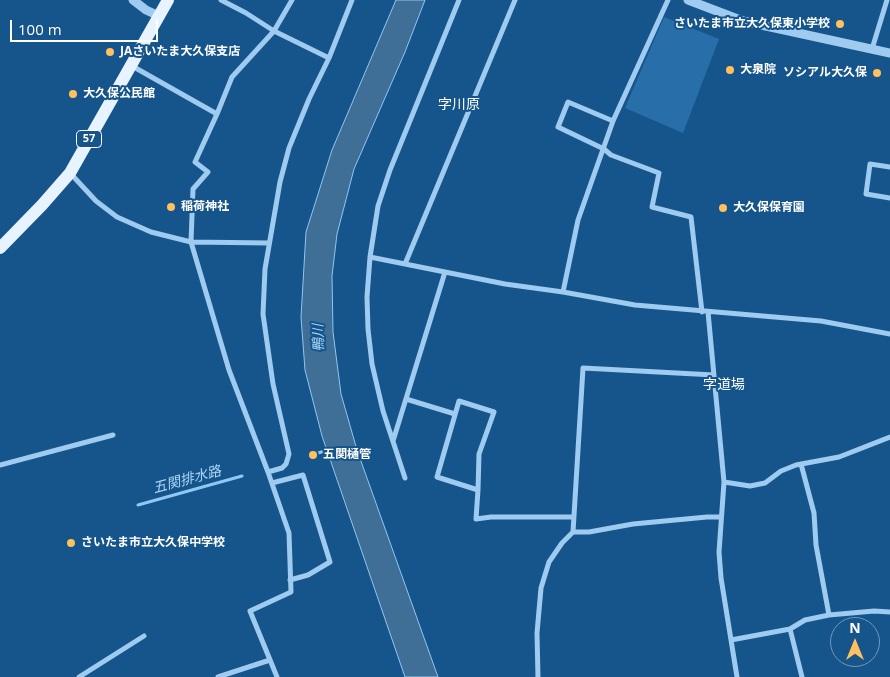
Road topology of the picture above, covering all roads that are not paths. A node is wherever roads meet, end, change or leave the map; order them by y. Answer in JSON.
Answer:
{"nodes":[{"id":1,"x":133,"y":0,"type":"edge"},
{"id":2,"x":168,"y":0,"type":"edge"},
{"id":3,"x":221,"y":0,"type":"edge"},
{"id":4,"x":292,"y":0,"type":"edge"},
{"id":5,"x":352,"y":0,"type":"edge"},
{"id":6,"x":459,"y":0,"type":"edge"},
{"id":7,"x":515,"y":0,"type":"edge"},
{"id":8,"x":668,"y":0,"type":"edge"},
{"id":9,"x":688,"y":0,"type":"edge"},
{"id":10,"x":887,"y":0,"type":"edge"},
{"id":11,"x":228,"y":1,"type":"edge"},
{"id":12,"x":159,"y":16,"type":"junction"},
{"id":13,"x":274,"y":31,"type":"junction"},
{"id":14,"x":872,"y":49,"type":"junction"},
{"id":15,"x":890,"y":52,"type":"edge"},
{"id":16,"x":329,"y":58,"type":"junction"},
{"id":17,"x":131,"y":66,"type":"junction"},
{"id":18,"x":217,"y":114,"type":"junction"},
{"id":19,"x":613,"y":122,"type":"junction"},
{"id":20,"x":604,"y":149,"type":"junction"},
{"id":21,"x":890,"y":167,"type":"edge"},
{"id":22,"x":70,"y":173,"type":"junction"},
{"id":23,"x":890,"y":198,"type":"edge"},
{"id":24,"x":191,"y":242,"type":"junction"},
{"id":25,"x":269,"y":243,"type":"junction"},
{"id":26,"x":0,"y":248,"type":"edge"},
{"id":27,"x":370,"y":257,"type":"junction"},
{"id":28,"x":405,"y":264,"type":"junction"},
{"id":29,"x":445,"y":272,"type":"junction"},
{"id":30,"x":563,"y":292,"type":"junction"},
{"id":31,"x":705,"y":312,"type":"junction"},
{"id":32,"x":890,"y":334,"type":"edge"},
{"id":33,"x":714,"y":375,"type":"junction"},
{"id":34,"x":406,"y":399,"type":"junction"},
{"id":35,"x":455,"y":414,"type":"junction"},
{"id":36,"x":113,"y":435,"type":"dead end"},
{"id":37,"x":890,"y":438,"type":"edge"},
{"id":38,"x":393,"y":441,"type":"junction"},
{"id":39,"x":801,"y":464,"type":"junction"},
{"id":40,"x":0,"y":465,"type":"edge"},
{"id":41,"x":268,"y":472,"type":"junction"},
{"id":42,"x":405,"y":478,"type":"dead end"},
{"id":43,"x":724,"y":482,"type":"junction"},
{"id":44,"x":272,"y":483,"type":"junction"},
{"id":45,"x":478,"y":490,"type":"junction"},
{"id":46,"x":574,"y":517,"type":"junction"},
{"id":47,"x":722,"y":517,"type":"junction"},
{"id":48,"x":573,"y":532,"type":"junction"},
{"id":49,"x":290,"y":580,"type":"junction"},
{"id":50,"x":890,"y":612,"type":"edge"},
{"id":51,"x":829,"y":615,"type":"junction"},
{"id":52,"x":790,"y":629,"type":"junction"},
{"id":53,"x":144,"y":636,"type":"dead end"},
{"id":54,"x":731,"y":640,"type":"junction"},
{"id":55,"x":270,"y":660,"type":"junction"},
{"id":56,"x":79,"y":677,"type":"edge"},
{"id":57,"x":218,"y":677,"type":"edge"},
{"id":58,"x":276,"y":677,"type":"edge"},
{"id":59,"x":538,"y":677,"type":"edge"},
{"id":60,"x":737,"y":677,"type":"edge"},
{"id":61,"x":802,"y":677,"type":"edge"}],
"edges":[{"from":1,"to":12,"type":"street"},
{"from":2,"to":12,"type":"main road","number":"57"},
{"from":3,"to":11,"type":"street"},
{"from":4,"to":13,"type":"street"},
{"from":5,"to":16,"type":"street"},
{"from":6,"to":27,"type":"street"},
{"from":7,"to":28,"type":"street"},
{"from":8,"to":19,"type":"street"},
{"from":9,"to":14,"type":"street"},
{"from":10,"to":14,"type":"street"},
{"from":11,"to":13,"type":"street"},
{"from":12,"to":17,"type":"main road","number":"57"},
{"from":13,"to":16,"type":"street"},
{"from":13,"to":18,"type":"street"},
{"from":14,"to":15,"type":"street"},
{"from":16,"to":25,"type":"street"},
{"from":17,"to":18,"type":"street"},
{"from":17,"to":22,"type":"main road","number":"57"},
{"from":18,"to":24,"type":"street"},
{"from":19,"to":20,"type":"street"},
{"from":19,"to":20,"type":"street"},
{"from":20,"to":30,"type":"street"},
{"from":20,"to":31,"type":"street"},
{"from":21,"to":23,"type":"street"},
{"from":22,"to":24,"type":"street"},
{"from":22,"to":26,"type":"main road","number":"57"},
{"from":24,"to":25,"type":"street"},
{"from":24,"to":41,"type":"street"},
{"from":25,"to":41,"type":"street"},
{"from":27,"to":28,"type":"street"},
{"from":27,"to":38,"type":"street"},
{"from":28,"to":29,"type":"street"},
{"from":29,"to":30,"type":"street"},
{"from":29,"to":34,"type":"street"},
{"from":30,"to":31,"type":"street"},
{"from":31,"to":32,"type":"street"},
{"from":31,"to":33,"type":"street"},
{"from":33,"to":43,"type":"street"},
{"from":33,"to":46,"type":"street"},
{"from":34,"to":35,"type":"street"},
{"from":34,"to":38,"type":"street"},
{"from":35,"to":45,"type":"street"},
{"from":35,"to":45,"type":"street"},
{"from":36,"to":40,"type":"street"},
{"from":37,"to":39,"type":"street"},
{"from":38,"to":42,"type":"street"},
{"from":39,"to":43,"type":"street"},
{"from":39,"to":51,"type":"street"},
{"from":41,"to":44,"type":"street"},
{"from":43,"to":47,"type":"street"},
{"from":44,"to":49,"type":"street"},
{"from":44,"to":49,"type":"street"},
{"from":45,"to":46,"type":"street"},
{"from":46,"to":48,"type":"street"},
{"from":47,"to":48,"type":"street"},
{"from":47,"to":54,"type":"street"},
{"from":48,"to":59,"type":"street"},
{"from":49,"to":55,"type":"street"},
{"from":50,"to":51,"type":"street"},
{"from":51,"to":52,"type":"street"},
{"from":52,"to":54,"type":"street"},
{"from":52,"to":61,"type":"street"},
{"from":53,"to":56,"type":"street"},
{"from":54,"to":60,"type":"street"},
{"from":55,"to":57,"type":"street"},
{"from":55,"to":58,"type":"street"}]}
